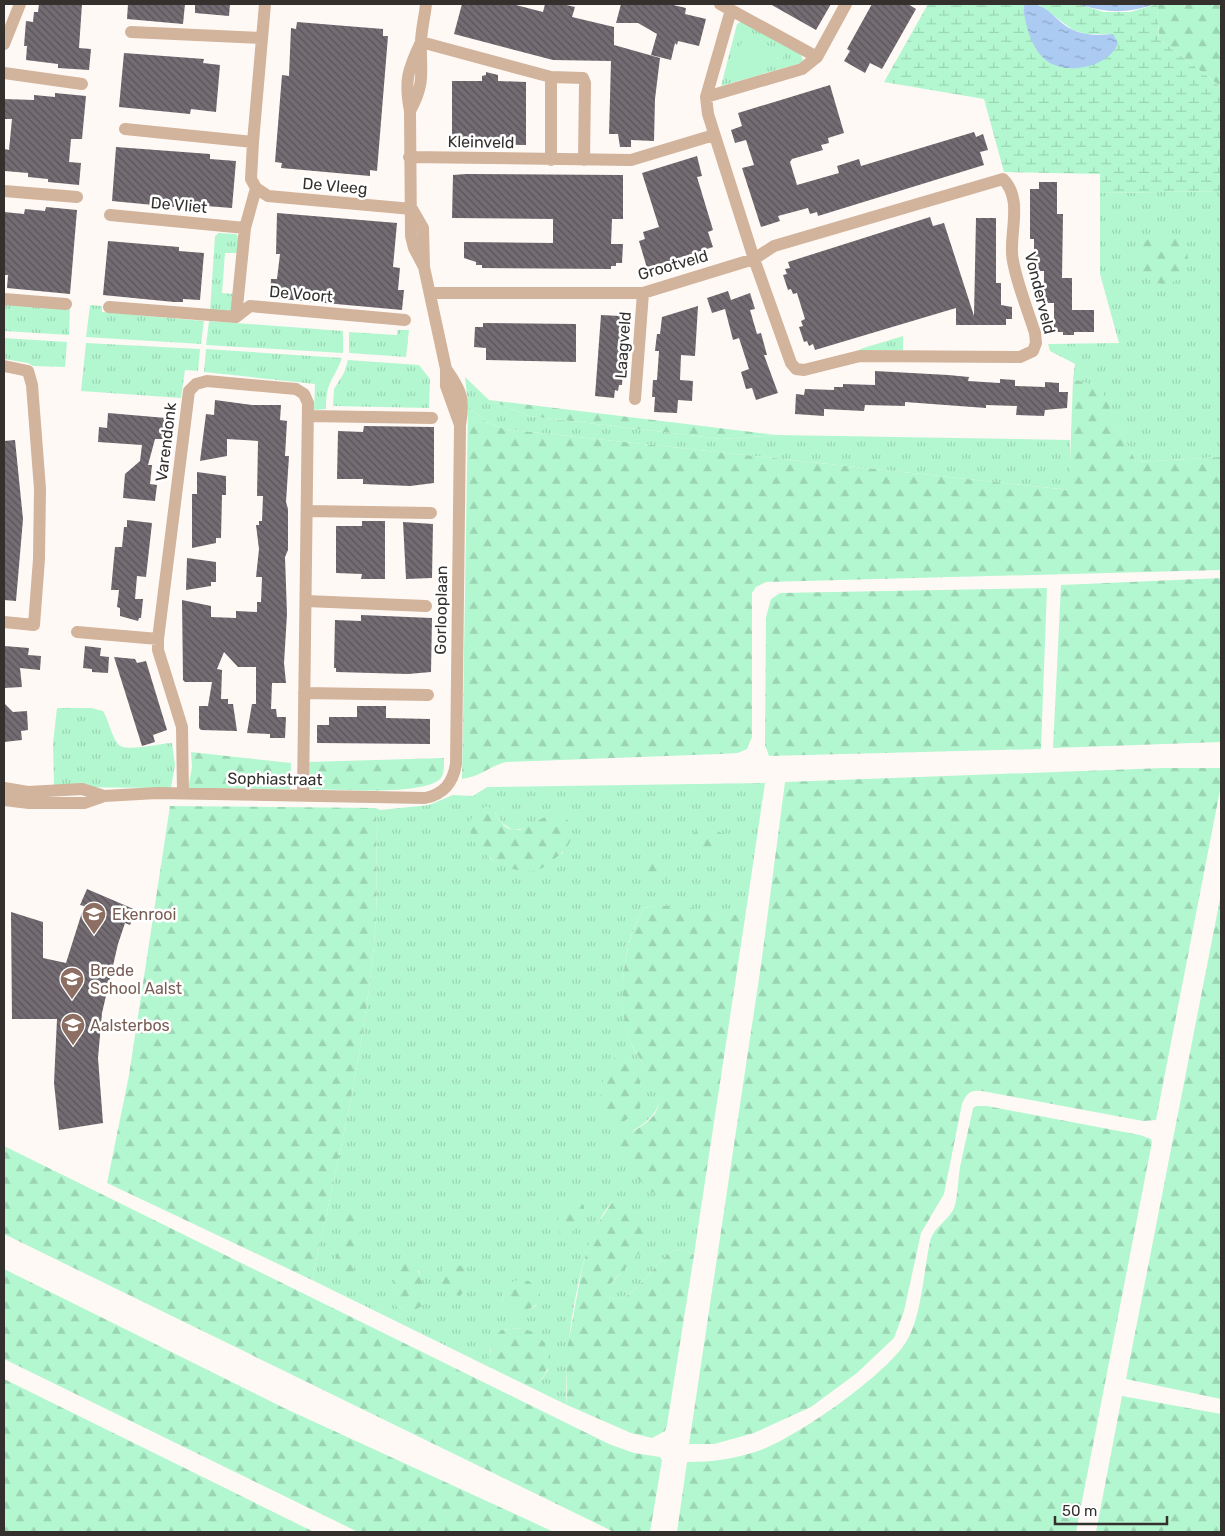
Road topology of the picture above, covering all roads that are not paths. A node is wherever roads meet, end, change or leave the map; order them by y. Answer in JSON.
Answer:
{"nodes":[{"id":1,"x":20,"y":4,"type":"edge"},
{"id":2,"x":265,"y":4,"type":"edge"},
{"id":3,"x":422,"y":4,"type":"edge"},
{"id":4,"x":846,"y":4,"type":"edge"},
{"id":5,"x":725,"y":7,"type":"edge"},
{"id":6,"x":131,"y":32,"type":"dead end"},
{"id":7,"x":262,"y":38,"type":"junction"},
{"id":8,"x":421,"y":42,"type":"junction"},
{"id":9,"x":4,"y":44,"type":"edge"},
{"id":10,"x":817,"y":57,"type":"junction"},
{"id":11,"x":4,"y":73,"type":"edge"},
{"id":12,"x":551,"y":77,"type":"junction"},
{"id":13,"x":82,"y":84,"type":"dead end"},
{"id":14,"x":706,"y":97,"type":"junction"},
{"id":15,"x":125,"y":129,"type":"dead end"},
{"id":16,"x":714,"y":135,"type":"junction"},
{"id":17,"x":252,"y":142,"type":"junction"},
{"id":18,"x":409,"y":157,"type":"junction"},
{"id":19,"x":551,"y":160,"type":"junction"},
{"id":20,"x":584,"y":160,"type":"junction"},
{"id":21,"x":256,"y":188,"type":"junction"},
{"id":22,"x":4,"y":192,"type":"edge"},
{"id":23,"x":77,"y":196,"type":"dead end"},
{"id":24,"x":412,"y":209,"type":"junction"},
{"id":25,"x":110,"y":215,"type":"dead end"},
{"id":26,"x":245,"y":228,"type":"junction"},
{"id":27,"x":754,"y":259,"type":"junction"},
{"id":28,"x":430,"y":293,"type":"junction"},
{"id":29,"x":643,"y":293,"type":"junction"},
{"id":30,"x":4,"y":299,"type":"edge"},
{"id":31,"x":66,"y":304,"type":"dead end"},
{"id":32,"x":109,"y":307,"type":"dead end"},
{"id":33,"x":236,"y":317,"type":"junction"},
{"id":34,"x":404,"y":320,"type":"dead end"},
{"id":35,"x":4,"y":366,"type":"edge"},
{"id":36,"x":635,"y":399,"type":"dead end"},
{"id":37,"x":308,"y":416,"type":"junction"},
{"id":38,"x":432,"y":418,"type":"dead end"},
{"id":39,"x":308,"y":511,"type":"junction"},
{"id":40,"x":431,"y":513,"type":"dead end"},
{"id":41,"x":306,"y":601,"type":"junction"},
{"id":42,"x":426,"y":606,"type":"dead end"},
{"id":43,"x":4,"y":622,"type":"edge"},
{"id":44,"x":77,"y":632,"type":"dead end"},
{"id":45,"x":158,"y":639,"type":"junction"},
{"id":46,"x":304,"y":693,"type":"junction"},
{"id":47,"x":428,"y":695,"type":"dead end"},
{"id":48,"x":4,"y":788,"type":"edge"},
{"id":49,"x":444,"y":790,"type":"joint"},
{"id":50,"x":183,"y":794,"type":"junction"},
{"id":51,"x":303,"y":795,"type":"junction"},
{"id":52,"x":104,"y":796,"type":"junction"},
{"id":53,"x":4,"y":800,"type":"edge"}],
"edges":[{"from":1,"to":9,"type":"street"},
{"from":2,"to":7,"type":"street"},
{"from":3,"to":8,"type":"street","name":"Gorlooplaan"},
{"from":4,"to":10,"type":"street"},
{"from":5,"to":10,"type":"street"},
{"from":5,"to":14,"type":"street"},
{"from":6,"to":7,"type":"street"},
{"from":7,"to":17,"type":"street"},
{"from":8,"to":12,"type":"street"},
{"from":8,"to":18,"type":"street","name":"Gorlooplaan"},
{"from":10,"to":14,"type":"street"},
{"from":11,"to":13,"type":"street"},
{"from":12,"to":19,"type":"street"},
{"from":12,"to":20,"type":"street"},
{"from":14,"to":16,"type":"street"},
{"from":15,"to":17,"type":"street"},
{"from":16,"to":20,"type":"street","name":"Kleinveld"},
{"from":16,"to":27,"type":"street"},
{"from":17,"to":21,"type":"street"},
{"from":18,"to":19,"type":"street","name":"Kleinveld"},
{"from":18,"to":24,"type":"street","name":"Gorlooplaan"},
{"from":19,"to":20,"type":"street","name":"Kleinveld"},
{"from":21,"to":24,"type":"street","name":"De Vleeg"},
{"from":21,"to":26,"type":"street"},
{"from":22,"to":23,"type":"street"},
{"from":24,"to":28,"type":"street","name":"Gorlooplaan"},
{"from":25,"to":26,"type":"street","name":"De Vliet"},
{"from":26,"to":33,"type":"street"},
{"from":27,"to":27,"type":"street","name":"Vonderveld"},
{"from":27,"to":29,"type":"street","name":"Grootveld"},
{"from":28,"to":29,"type":"street","name":"Grootveld"},
{"from":28,"to":49,"type":"street","name":"Gorlooplaan"},
{"from":29,"to":36,"type":"street","name":"Laagveld"},
{"from":30,"to":31,"type":"street"},
{"from":32,"to":33,"type":"street"},
{"from":33,"to":34,"type":"street","name":"De Voort"},
{"from":35,"to":43,"type":"street"},
{"from":37,"to":38,"type":"street"},
{"from":37,"to":39,"type":"street","name":"Varendonk"},
{"from":37,"to":45,"type":"street","name":"Varendonk"},
{"from":39,"to":40,"type":"street"},
{"from":39,"to":41,"type":"street","name":"Varendonk"},
{"from":41,"to":42,"type":"street"},
{"from":41,"to":46,"type":"street","name":"Varendonk"},
{"from":44,"to":45,"type":"street"},
{"from":45,"to":50,"type":"street","name":"Varendonk"},
{"from":46,"to":47,"type":"street"},
{"from":46,"to":51,"type":"street","name":"Varendonk"},
{"from":48,"to":52,"type":"street","name":"Sophiastraat"},
{"from":49,"to":51,"type":"street","name":"Sophiastraat"},
{"from":50,"to":51,"type":"street","name":"Sophiastraat"},
{"from":50,"to":52,"type":"street","name":"Sophiastraat"},
{"from":52,"to":53,"type":"street","name":"Sophiastraat"}]}
